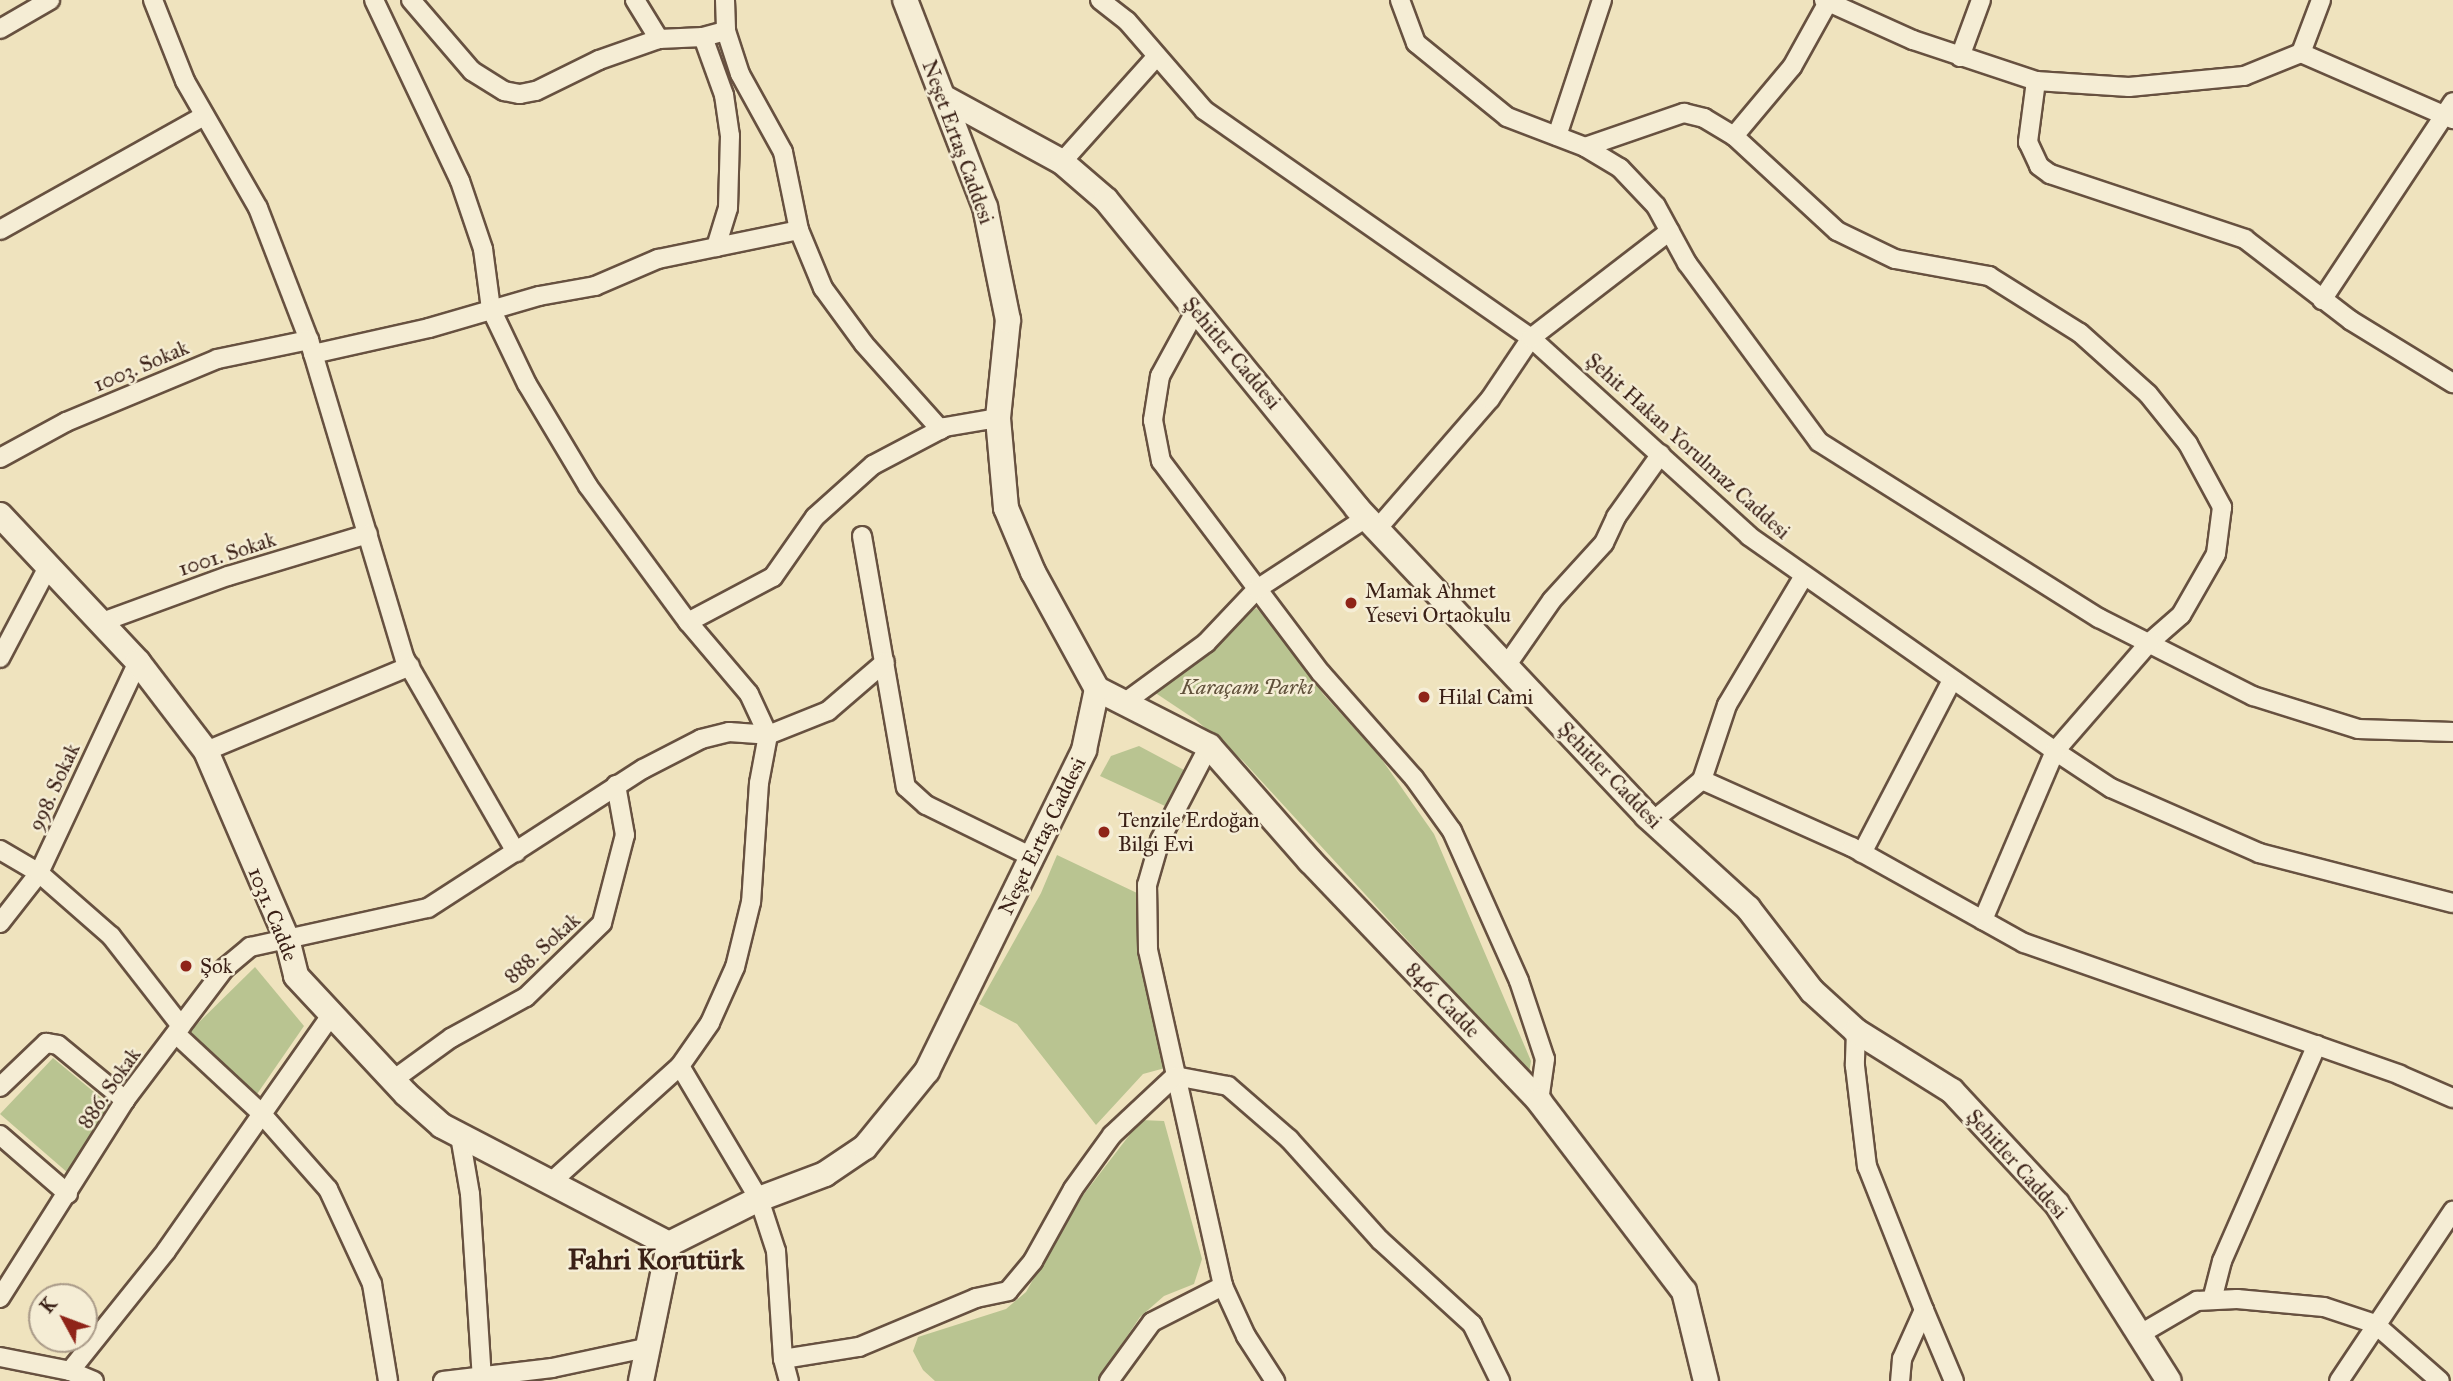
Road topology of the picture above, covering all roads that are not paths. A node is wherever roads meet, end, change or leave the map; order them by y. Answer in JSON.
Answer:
{"nodes":[{"id":1,"x":50,"y":0,"type":"edge"},
{"id":2,"x":153,"y":0,"type":"edge"},
{"id":3,"x":374,"y":0,"type":"edge"},
{"id":4,"x":411,"y":0,"type":"edge"},
{"id":5,"x":635,"y":0,"type":"edge"},
{"id":6,"x":725,"y":0,"type":"edge"},
{"id":7,"x":905,"y":0,"type":"edge"},
{"id":8,"x":1100,"y":0,"type":"edge"},
{"id":9,"x":1400,"y":0,"type":"edge"},
{"id":10,"x":1602,"y":0,"type":"edge"},
{"id":11,"x":1981,"y":0,"type":"edge"},
{"id":12,"x":2321,"y":0,"type":"edge"},
{"id":13,"x":1826,"y":1,"type":"edge"},
{"id":14,"x":0,"y":29,"type":"edge"},
{"id":15,"x":726,"y":31,"type":"junction"},
{"id":16,"x":703,"y":37,"type":"junction"},
{"id":17,"x":659,"y":39,"type":"junction"},
{"id":18,"x":2301,"y":53,"type":"junction"},
{"id":19,"x":1157,"y":56,"type":"junction"},
{"id":20,"x":1960,"y":57,"type":"junction"},
{"id":21,"x":2036,"y":80,"type":"junction"},
{"id":22,"x":943,"y":97,"type":"junction"},
{"id":23,"x":2450,"y":112,"type":"edge"},
{"id":24,"x":204,"y":116,"type":"junction"},
{"id":25,"x":1734,"y":135,"type":"junction"},
{"id":26,"x":1557,"y":136,"type":"junction"},
{"id":27,"x":1585,"y":147,"type":"junction"},
{"id":28,"x":1062,"y":162,"type":"junction"},
{"id":29,"x":0,"y":230,"type":"edge"},
{"id":30,"x":799,"y":230,"type":"junction"},
{"id":31,"x":1670,"y":231,"type":"junction"},
{"id":32,"x":716,"y":247,"type":"junction"},
{"id":33,"x":2322,"y":300,"type":"junction"},
{"id":34,"x":491,"y":309,"type":"junction"},
{"id":35,"x":1196,"y":310,"type":"junction"},
{"id":36,"x":1531,"y":338,"type":"junction"},
{"id":37,"x":311,"y":347,"type":"junction"},
{"id":38,"x":2453,"y":383,"type":"edge"},
{"id":39,"x":998,"y":418,"type":"junction"},
{"id":40,"x":941,"y":429,"type":"junction"},
{"id":41,"x":1661,"y":454,"type":"junction"},
{"id":42,"x":0,"y":458,"type":"edge"},
{"id":43,"x":0,"y":514,"type":"edge"},
{"id":44,"x":1372,"y":524,"type":"junction"},
{"id":45,"x":368,"y":534,"type":"junction"},
{"id":46,"x":862,"y":536,"type":"dead end"},
{"id":47,"x":49,"y":565,"type":"junction"},
{"id":48,"x":1804,"y":576,"type":"junction"},
{"id":49,"x":1257,"y":589,"type":"junction"},
{"id":50,"x":102,"y":622,"type":"junction"},
{"id":51,"x":688,"y":622,"type":"junction"},
{"id":52,"x":2148,"y":643,"type":"junction"},
{"id":53,"x":0,"y":658,"type":"edge"},
{"id":54,"x":138,"y":662,"type":"junction"},
{"id":55,"x":885,"y":662,"type":"junction"},
{"id":56,"x":410,"y":666,"type":"junction"},
{"id":57,"x":1506,"y":666,"type":"junction"},
{"id":58,"x":1952,"y":680,"type":"junction"},
{"id":59,"x":1097,"y":689,"type":"junction"},
{"id":60,"x":1124,"y":703,"type":"junction"},
{"id":61,"x":2453,"y":732,"type":"edge"},
{"id":62,"x":768,"y":735,"type":"junction"},
{"id":63,"x":1209,"y":746,"type":"junction"},
{"id":64,"x":206,"y":751,"type":"junction"},
{"id":65,"x":2055,"y":751,"type":"junction"},
{"id":66,"x":1702,"y":780,"type":"junction"},
{"id":67,"x":616,"y":785,"type":"junction"},
{"id":68,"x":1653,"y":821,"type":"junction"},
{"id":69,"x":0,"y":850,"type":"edge"},
{"id":70,"x":516,"y":852,"type":"junction"},
{"id":71,"x":1862,"y":853,"type":"junction"},
{"id":72,"x":1031,"y":857,"type":"junction"},
{"id":73,"x":39,"y":873,"type":"junction"},
{"id":74,"x":2453,"y":903,"type":"edge"},
{"id":75,"x":1983,"y":920,"type":"junction"},
{"id":76,"x":0,"y":923,"type":"edge"},
{"id":77,"x":287,"y":939,"type":"junction"},
{"id":78,"x":332,"y":1014,"type":"junction"},
{"id":79,"x":178,"y":1030,"type":"junction"},
{"id":80,"x":1856,"y":1031,"type":"junction"},
{"id":81,"x":2317,"y":1045,"type":"junction"},
{"id":82,"x":680,"y":1066,"type":"junction"},
{"id":83,"x":1175,"y":1076,"type":"junction"},
{"id":84,"x":393,"y":1080,"type":"junction"},
{"id":85,"x":0,"y":1087,"type":"edge"},
{"id":86,"x":2453,"y":1098,"type":"edge"},
{"id":87,"x":125,"y":1100,"type":"junction"},
{"id":88,"x":1539,"y":1101,"type":"junction"},
{"id":89,"x":260,"y":1112,"type":"junction"},
{"id":90,"x":0,"y":1135,"type":"edge"},
{"id":91,"x":460,"y":1136,"type":"junction"},
{"id":92,"x":551,"y":1182,"type":"junction"},
{"id":93,"x":68,"y":1194,"type":"junction"},
{"id":94,"x":759,"y":1199,"type":"junction"},
{"id":95,"x":2453,"y":1211,"type":"edge"},
{"id":96,"x":669,"y":1244,"type":"junction"},
{"id":97,"x":1223,"y":1286,"type":"junction"},
{"id":98,"x":0,"y":1298,"type":"edge"},
{"id":99,"x":2212,"y":1300,"type":"junction"},
{"id":100,"x":1924,"y":1310,"type":"junction"},
{"id":101,"x":2375,"y":1324,"type":"junction"},
{"id":102,"x":2142,"y":1333,"type":"junction"},
{"id":103,"x":645,"y":1348,"type":"junction"},
{"id":104,"x":0,"y":1357,"type":"edge"},
{"id":105,"x":783,"y":1359,"type":"junction"},
{"id":106,"x":70,"y":1371,"type":"junction"},
{"id":107,"x":482,"y":1379,"type":"edge"},
{"id":108,"x":94,"y":1381,"type":"edge"},
{"id":109,"x":388,"y":1381,"type":"edge"},
{"id":110,"x":443,"y":1381,"type":"edge"},
{"id":111,"x":640,"y":1381,"type":"edge"},
{"id":112,"x":789,"y":1381,"type":"edge"},
{"id":113,"x":1109,"y":1381,"type":"edge"},
{"id":114,"x":1275,"y":1381,"type":"edge"},
{"id":115,"x":1500,"y":1381,"type":"edge"},
{"id":116,"x":1706,"y":1381,"type":"edge"},
{"id":117,"x":1900,"y":1381,"type":"edge"},
{"id":118,"x":1954,"y":1381,"type":"edge"},
{"id":119,"x":2169,"y":1381,"type":"edge"},
{"id":120,"x":2339,"y":1381,"type":"edge"},
{"id":121,"x":2440,"y":1381,"type":"edge"}],
"edges":[{"from":1,"to":14,"type":"street"},
{"from":2,"to":24,"type":"street"},
{"from":3,"to":34,"type":"street"},
{"from":4,"to":17,"type":"street"},
{"from":5,"to":17,"type":"street"},
{"from":6,"to":15,"type":"street"},
{"from":7,"to":22,"type":"street","name":"Neşet Ertaş Caddesi"},
{"from":8,"to":19,"type":"street","name":"Şehit Hakan Yorulmaz Caddesi"},
{"from":9,"to":26,"type":"street"},
{"from":10,"to":26,"type":"street"},
{"from":11,"to":20,"type":"street"},
{"from":12,"to":18,"type":"street"},
{"from":13,"to":20,"type":"street"},
{"from":13,"to":25,"type":"street"},
{"from":15,"to":16,"type":"street"},
{"from":15,"to":30,"type":"street"},
{"from":16,"to":17,"type":"street"},
{"from":16,"to":32,"type":"street"},
{"from":18,"to":21,"type":"street"},
{"from":18,"to":23,"type":"street"},
{"from":19,"to":28,"type":"street"},
{"from":19,"to":36,"type":"street","name":"Şehit Hakan Yorulmaz Caddesi"},
{"from":20,"to":21,"type":"street"},
{"from":21,"to":33,"type":"street"},
{"from":22,"to":28,"type":"street","name":"Şehitler Caddesi"},
{"from":22,"to":39,"type":"street","name":"Neşet Ertaş Caddesi"},
{"from":23,"to":33,"type":"street"},
{"from":24,"to":29,"type":"street"},
{"from":24,"to":37,"type":"street"},
{"from":25,"to":27,"type":"street"},
{"from":25,"to":52,"type":"street"},
{"from":26,"to":27,"type":"street"},
{"from":27,"to":31,"type":"street"},
{"from":28,"to":35,"type":"street","name":"Şehitler Caddesi"},
{"from":30,"to":32,"type":"street","name":"1003. Sokak"},
{"from":30,"to":40,"type":"street"},
{"from":31,"to":36,"type":"street"},
{"from":31,"to":52,"type":"street"},
{"from":32,"to":34,"type":"street","name":"1003. Sokak"},
{"from":33,"to":38,"type":"street"},
{"from":34,"to":37,"type":"street","name":"1003. Sokak"},
{"from":34,"to":51,"type":"street"},
{"from":35,"to":44,"type":"street","name":"Şehitler Caddesi"},
{"from":35,"to":49,"type":"street"},
{"from":36,"to":41,"type":"street","name":"Şehit Hakan Yorulmaz Caddesi"},
{"from":36,"to":44,"type":"street"},
{"from":37,"to":42,"type":"street","name":"1003. Sokak"},
{"from":37,"to":45,"type":"street"},
{"from":39,"to":40,"type":"street"},
{"from":39,"to":59,"type":"street","name":"Neşet Ertaş Caddesi"},
{"from":40,"to":51,"type":"street"},
{"from":41,"to":48,"type":"street","name":"Şehit Hakan Yorulmaz Caddesi"},
{"from":41,"to":57,"type":"street"},
{"from":43,"to":47,"type":"street","name":"1031. Cadde"},
{"from":44,"to":49,"type":"street"},
{"from":44,"to":57,"type":"street","name":"Şehitler Caddesi"},
{"from":45,"to":50,"type":"street","name":"1001. Sokak"},
{"from":45,"to":56,"type":"street"},
{"from":46,"to":55,"type":"street"},
{"from":47,"to":50,"type":"street","name":"1031. Cadde"},
{"from":47,"to":53,"type":"street"},
{"from":48,"to":58,"type":"street","name":"Şehit Hakan Yorulmaz Caddesi"},
{"from":48,"to":66,"type":"street"},
{"from":49,"to":60,"type":"street"},
{"from":49,"to":88,"type":"street"},
{"from":50,"to":54,"type":"street","name":"1031. Cadde"},
{"from":51,"to":62,"type":"street"},
{"from":52,"to":61,"type":"street"},
{"from":52,"to":65,"type":"street"},
{"from":54,"to":64,"type":"street","name":"1031. Cadde"},
{"from":54,"to":73,"type":"street","name":"998. Sokak"},
{"from":55,"to":62,"type":"street"},
{"from":55,"to":72,"type":"street"},
{"from":56,"to":64,"type":"street"},
{"from":56,"to":70,"type":"street"},
{"from":57,"to":68,"type":"street","name":"Şehitler Caddesi"},
{"from":58,"to":65,"type":"street","name":"Şehit Hakan Yorulmaz Caddesi"},
{"from":58,"to":71,"type":"street"},
{"from":59,"to":60,"type":"street","name":"846. Cadde"},
{"from":59,"to":72,"type":"street","name":"Neşet Ertaş Caddesi"},
{"from":60,"to":63,"type":"street","name":"846. Cadde"},
{"from":62,"to":67,"type":"street","name":"886. Sokak"},
{"from":62,"to":82,"type":"street"},
{"from":63,"to":83,"type":"street"},
{"from":63,"to":88,"type":"street","name":"846. Cadde"},
{"from":64,"to":77,"type":"street","name":"1031. Cadde"},
{"from":65,"to":74,"type":"street","name":"Şehit Hakan Yorulmaz Caddesi"},
{"from":65,"to":75,"type":"street"},
{"from":66,"to":68,"type":"street"},
{"from":66,"to":71,"type":"street"},
{"from":67,"to":70,"type":"street","name":"886. Sokak"},
{"from":67,"to":84,"type":"street","name":"888. Sokak"},
{"from":68,"to":80,"type":"street","name":"Şehitler Caddesi"},
{"from":69,"to":73,"type":"street"},
{"from":70,"to":77,"type":"street","name":"886. Sokak"},
{"from":71,"to":75,"type":"street"},
{"from":72,"to":94,"type":"street","name":"Neşet Ertaş Caddesi"},
{"from":73,"to":76,"type":"street","name":"998. Sokak"},
{"from":73,"to":79,"type":"street"},
{"from":75,"to":81,"type":"street"},
{"from":77,"to":78,"type":"street","name":"1031. Cadde"},
{"from":77,"to":79,"type":"street","name":"886. Sokak"},
{"from":78,"to":84,"type":"street","name":"1031. Cadde"},
{"from":78,"to":89,"type":"street"},
{"from":79,"to":87,"type":"street","name":"886. Sokak"},
{"from":79,"to":89,"type":"street"},
{"from":80,"to":100,"type":"street"},
{"from":80,"to":102,"type":"street","name":"Şehitler Caddesi"},
{"from":81,"to":86,"type":"street"},
{"from":81,"to":99,"type":"street"},
{"from":82,"to":92,"type":"street"},
{"from":82,"to":94,"type":"street"},
{"from":83,"to":97,"type":"street"},
{"from":83,"to":105,"type":"street"},
{"from":83,"to":115,"type":"street"},
{"from":84,"to":91,"type":"street","name":"1031. Cadde"},
{"from":85,"to":87,"type":"street"},
{"from":87,"to":93,"type":"street","name":"886. Sokak"},
{"from":88,"to":116,"type":"street","name":"846. Cadde"},
{"from":89,"to":106,"type":"street"},
{"from":89,"to":109,"type":"street"},
{"from":90,"to":93,"type":"street"},
{"from":91,"to":92,"type":"street","name":"1031. Cadde"},
{"from":91,"to":107,"type":"street"},
{"from":92,"to":96,"type":"street","name":"1031. Cadde"},
{"from":93,"to":98,"type":"street","name":"886. Sokak"},
{"from":94,"to":96,"type":"street","name":"Neşet Ertaş Caddesi"},
{"from":94,"to":105,"type":"street"},
{"from":95,"to":101,"type":"street"},
{"from":96,"to":103,"type":"street"},
{"from":97,"to":113,"type":"street"},
{"from":97,"to":114,"type":"street"},
{"from":99,"to":101,"type":"street"},
{"from":99,"to":102,"type":"street"},
{"from":100,"to":117,"type":"street"},
{"from":100,"to":118,"type":"street"},
{"from":101,"to":120,"type":"street"},
{"from":101,"to":121,"type":"street"},
{"from":102,"to":119,"type":"street","name":"Şehitler Caddesi"},
{"from":103,"to":107,"type":"street"},
{"from":103,"to":111,"type":"street"},
{"from":104,"to":106,"type":"street"},
{"from":105,"to":112,"type":"street"},
{"from":106,"to":108,"type":"street"},
{"from":107,"to":110,"type":"street"}]}
